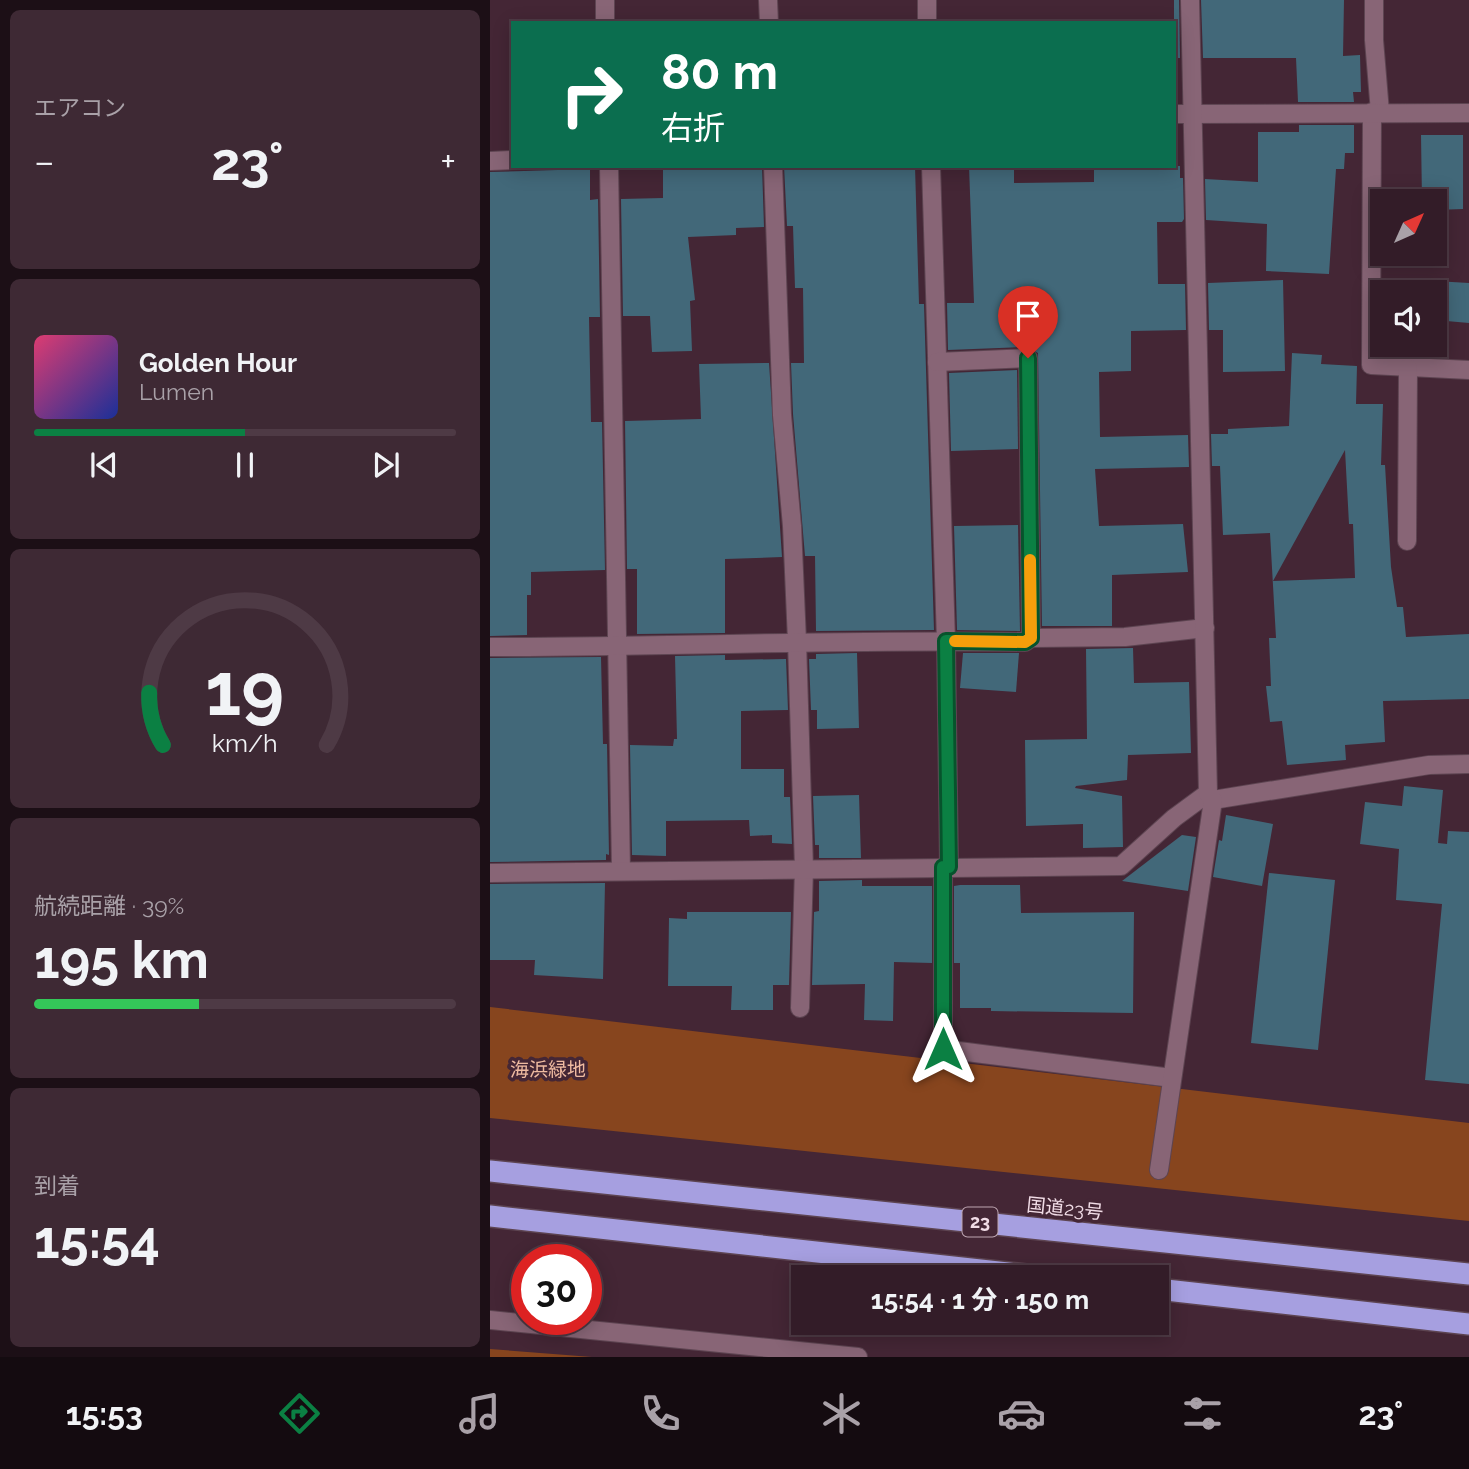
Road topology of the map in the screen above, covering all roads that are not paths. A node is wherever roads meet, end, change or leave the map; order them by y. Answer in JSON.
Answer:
{"nodes":[{"id":1,"x":605,"y":0,"type":"edge"},
{"id":2,"x":768,"y":0,"type":"edge"},
{"id":3,"x":927,"y":0,"type":"edge"},
{"id":4,"x":1190,"y":0,"type":"edge"},
{"id":5,"x":1374,"y":0,"type":"edge"},
{"id":6,"x":606,"y":21,"type":"edge"},
{"id":7,"x":769,"y":21,"type":"edge"},
{"id":8,"x":927,"y":21,"type":"edge"},
{"id":9,"x":1376,"y":112,"type":"junction"},
{"id":10,"x":1469,"y":113,"type":"edge"},
{"id":11,"x":1183,"y":114,"type":"edge"},
{"id":12,"x":511,"y":160,"type":"edge"},
{"id":13,"x":490,"y":161,"type":"edge"},
{"id":14,"x":609,"y":168,"type":"edge"},
{"id":15,"x":773,"y":168,"type":"edge"},
{"id":16,"x":931,"y":168,"type":"edge"},
{"id":17,"x":937,"y":362,"type":"junction"},
{"id":18,"x":1408,"y":368,"type":"junction"},
{"id":19,"x":1469,"y":370,"type":"edge"},
{"id":20,"x":1407,"y":541,"type":"dead end"},
{"id":21,"x":1205,"y":628,"type":"junction"},
{"id":22,"x":1031,"y":638,"type":"junction"},
{"id":23,"x":797,"y":641,"type":"junction"},
{"id":24,"x":946,"y":641,"type":"junction"},
{"id":25,"x":490,"y":647,"type":"edge"},
{"id":26,"x":617,"y":647,"type":"junction"},
{"id":27,"x":1469,"y":764,"type":"edge"},
{"id":28,"x":1210,"y":796,"type":"junction"},
{"id":29,"x":946,"y":867,"type":"junction"},
{"id":30,"x":804,"y":869,"type":"junction"},
{"id":31,"x":621,"y":871,"type":"junction"},
{"id":32,"x":490,"y":873,"type":"edge"},
{"id":33,"x":800,"y":1008,"type":"dead end"},
{"id":34,"x":1172,"y":1078,"type":"junction"},
{"id":35,"x":1159,"y":1170,"type":"dead end"},
{"id":36,"x":490,"y":1171,"type":"edge"},
{"id":37,"x":490,"y":1216,"type":"edge"},
{"id":38,"x":935,"y":1265,"type":"edge"},
{"id":39,"x":1469,"y":1274,"type":"edge"},
{"id":40,"x":1169,"y":1290,"type":"edge"},
{"id":41,"x":490,"y":1320,"type":"edge"},
{"id":42,"x":1469,"y":1324,"type":"edge"},
{"id":43,"x":737,"y":1351,"type":"edge"},
{"id":44,"x":858,"y":1357,"type":"edge"}],
"edges":[{"from":1,"to":6,"type":"street"},
{"from":2,"to":7,"type":"street"},
{"from":3,"to":8,"type":"street"},
{"from":4,"to":11,"type":"street"},
{"from":5,"to":9,"type":"street"},
{"from":9,"to":10,"type":"street"},
{"from":9,"to":11,"type":"street"},
{"from":9,"to":18,"type":"street"},
{"from":11,"to":21,"type":"street"},
{"from":12,"to":13,"type":"street"},
{"from":14,"to":26,"type":"street"},
{"from":15,"to":23,"type":"street"},
{"from":16,"to":17,"type":"street"},
{"from":17,"to":22,"type":"street"},
{"from":17,"to":24,"type":"street"},
{"from":18,"to":19,"type":"street"},
{"from":18,"to":20,"type":"street"},
{"from":21,"to":22,"type":"street"},
{"from":21,"to":28,"type":"street"},
{"from":22,"to":24,"type":"street"},
{"from":23,"to":24,"type":"street"},
{"from":23,"to":26,"type":"street"},
{"from":23,"to":30,"type":"street"},
{"from":24,"to":29,"type":"street"},
{"from":25,"to":26,"type":"street"},
{"from":26,"to":31,"type":"street"},
{"from":27,"to":28,"type":"street"},
{"from":28,"to":29,"type":"street"},
{"from":28,"to":34,"type":"street"},
{"from":29,"to":30,"type":"street"},
{"from":29,"to":34,"type":"street"},
{"from":30,"to":31,"type":"street"},
{"from":30,"to":33,"type":"street"},
{"from":31,"to":32,"type":"street"},
{"from":34,"to":35,"type":"street"},
{"from":36,"to":39,"type":"highway","name":"国道23号","number":"23"},
{"from":37,"to":38,"type":"highway"},
{"from":40,"to":42,"type":"highway"},
{"from":41,"to":43,"type":"street"},
{"from":43,"to":44,"type":"street"}]}
